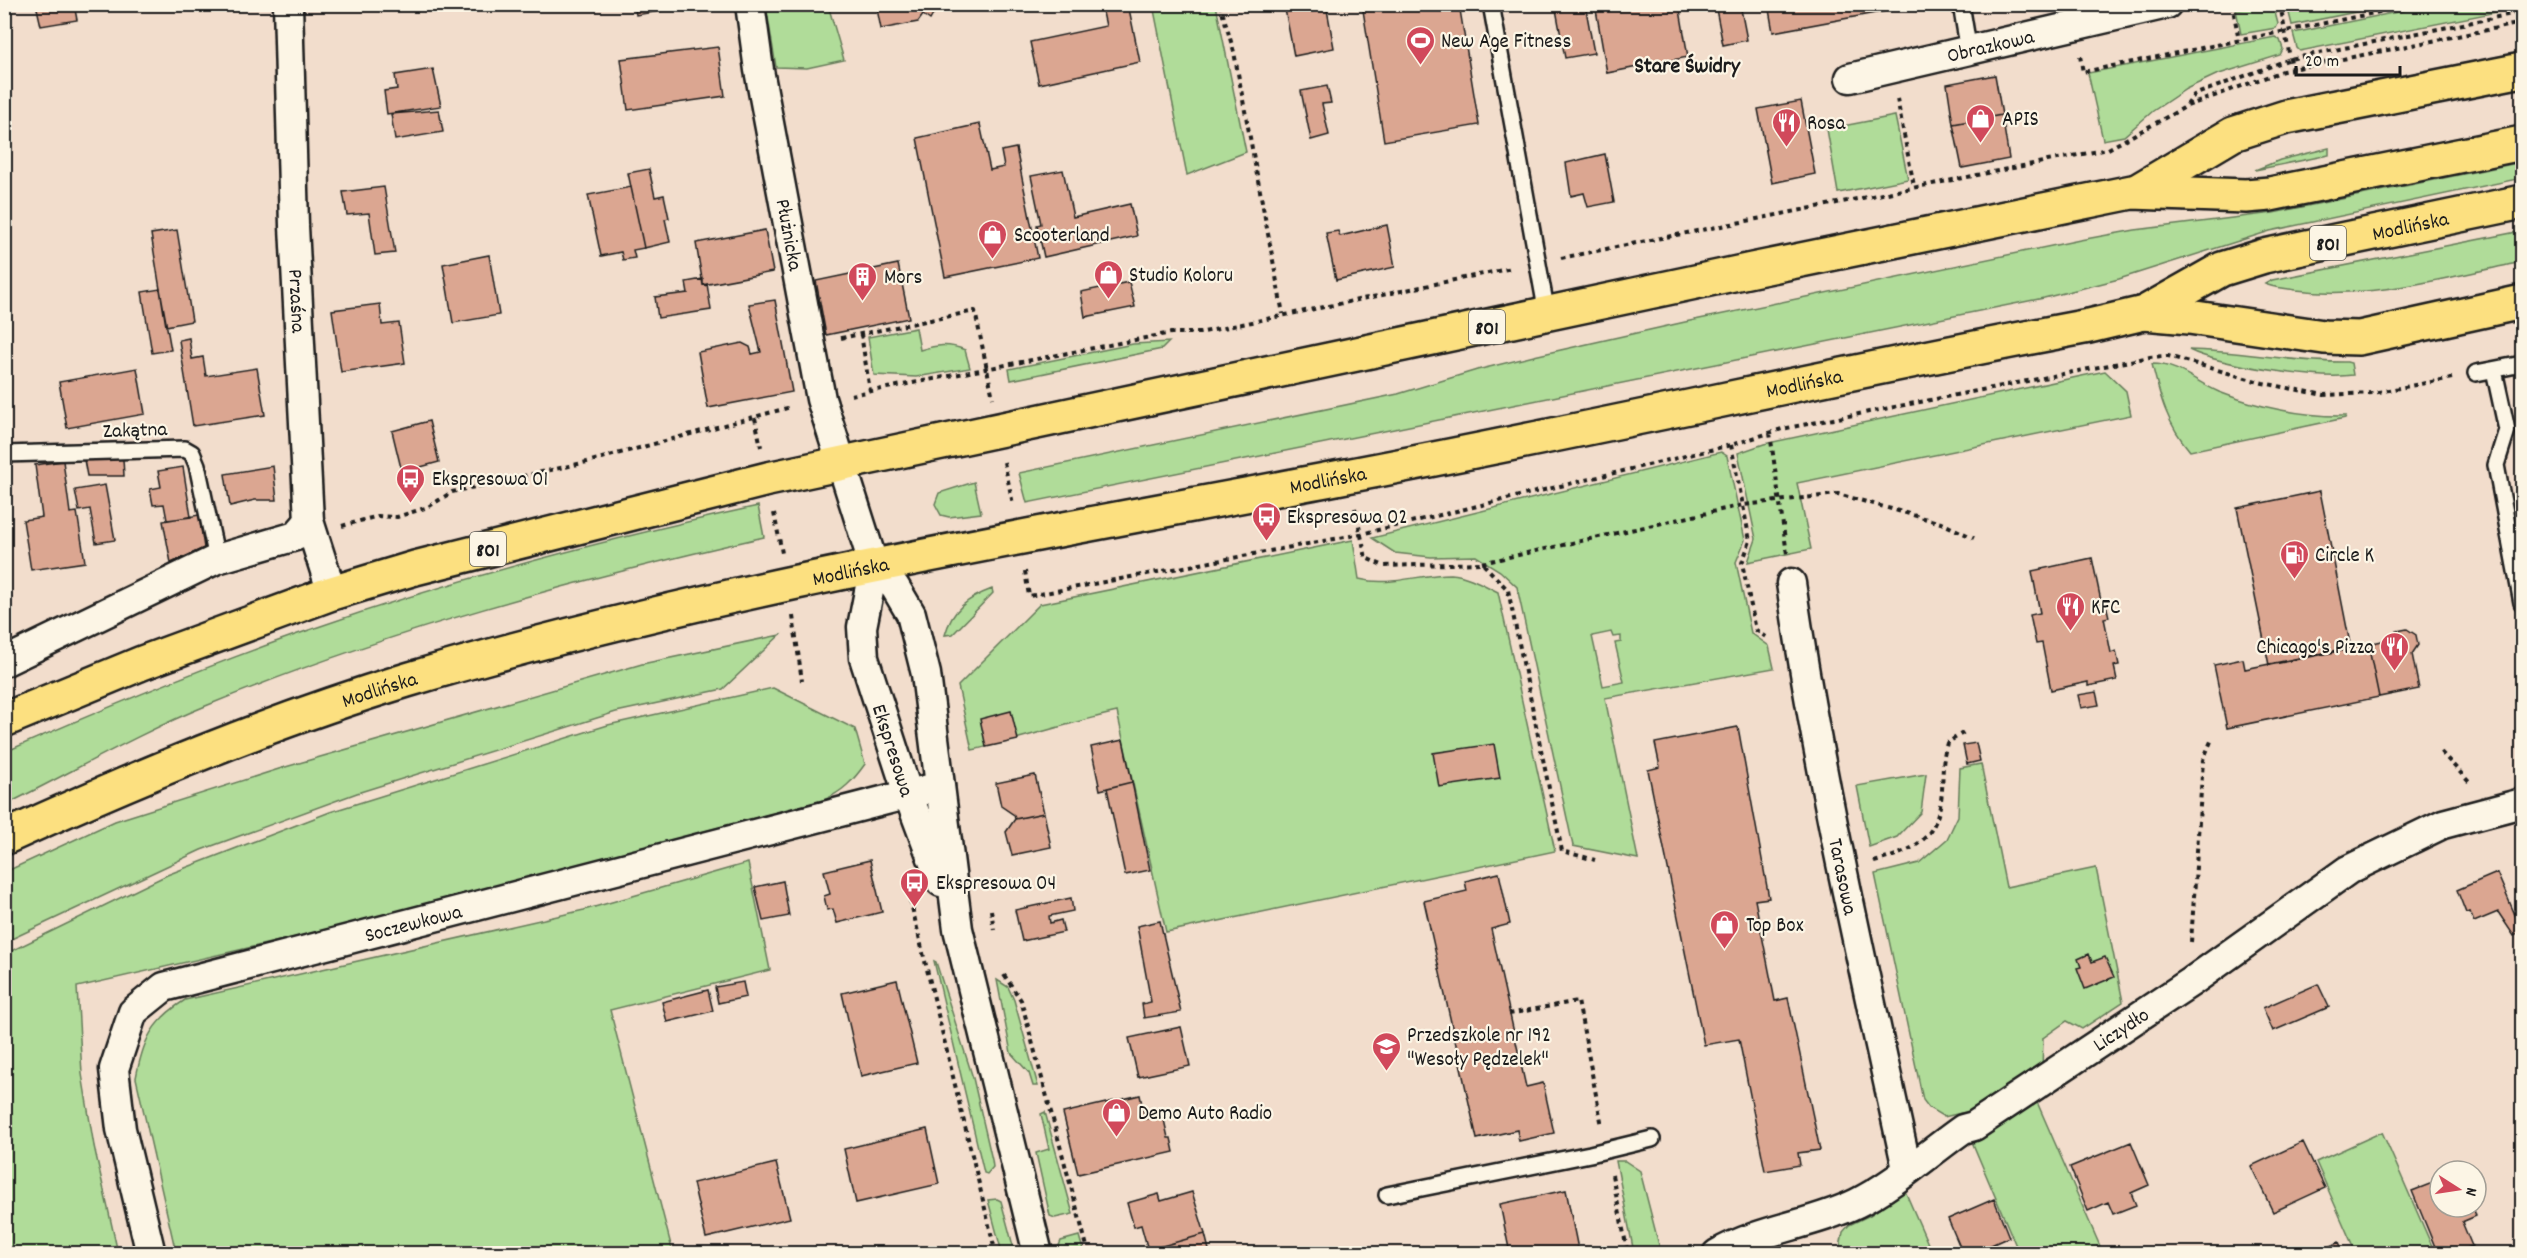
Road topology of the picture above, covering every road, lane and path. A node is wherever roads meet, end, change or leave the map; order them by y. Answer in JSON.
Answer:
{"nodes":[{"id":1,"x":288,"y":4,"type":"edge"},
{"id":2,"x":750,"y":4,"type":"edge"},
{"id":3,"x":1220,"y":4,"type":"edge"},
{"id":4,"x":1491,"y":4,"type":"edge"},
{"id":5,"x":1961,"y":4,"type":"edge"},
{"id":6,"x":2167,"y":4,"type":"edge"},
{"id":7,"x":2232,"y":4,"type":"edge"},
{"id":8,"x":2280,"y":4,"type":"edge"},
{"id":9,"x":2419,"y":4,"type":"edge"},
{"id":10,"x":2523,"y":12,"type":"edge"},
{"id":11,"x":2523,"y":23,"type":"edge"},
{"id":12,"x":2073,"y":27,"type":"junction"},
{"id":13,"x":2285,"y":31,"type":"junction"},
{"id":14,"x":2239,"y":40,"type":"junction"},
{"id":15,"x":1969,"y":51,"type":"junction"},
{"id":16,"x":2290,"y":59,"type":"junction"},
{"id":17,"x":1892,"y":69,"type":"junction"},
{"id":18,"x":2292,"y":69,"type":"junction"},
{"id":19,"x":2523,"y":70,"type":"edge"},
{"id":20,"x":1850,"y":78,"type":"dead end"},
{"id":21,"x":2187,"y":106,"type":"junction"},
{"id":22,"x":2523,"y":143,"type":"edge"},
{"id":23,"x":1914,"y":186,"type":"junction"},
{"id":24,"x":2132,"y":192,"type":"junction"},
{"id":25,"x":2523,"y":202,"type":"edge"},
{"id":26,"x":1536,"y":263,"type":"junction"},
{"id":27,"x":2523,"y":302,"type":"edge"},
{"id":28,"x":2144,"y":313,"type":"junction"},
{"id":29,"x":1283,"y":314,"type":"junction"},
{"id":30,"x":1547,"y":314,"type":"junction"},
{"id":31,"x":861,"y":334,"type":"junction"},
{"id":32,"x":834,"y":339,"type":"dead end"},
{"id":33,"x":2523,"y":364,"type":"edge"},
{"id":34,"x":988,"y":368,"type":"junction"},
{"id":35,"x":2494,"y":370,"type":"junction"},
{"id":36,"x":2476,"y":373,"type":"joint"},
{"id":37,"x":870,"y":391,"type":"junction"},
{"id":38,"x":821,"y":399,"type":"junction"},
{"id":39,"x":998,"y":431,"type":"junction"},
{"id":40,"x":1770,"y":433,"type":"junction"},
{"id":41,"x":1731,"y":445,"type":"junction"},
{"id":42,"x":4,"y":454,"type":"edge"},
{"id":43,"x":842,"y":462,"type":"junction"},
{"id":44,"x":1348,"y":476,"type":"junction"},
{"id":45,"x":1780,"y":500,"type":"junction"},
{"id":46,"x":1743,"y":505,"type":"junction"},
{"id":47,"x":310,"y":529,"type":"junction"},
{"id":48,"x":1361,"y":534,"type":"junction"},
{"id":49,"x":1974,"y":538,"type":"dead end"},
{"id":50,"x":1020,"y":539,"type":"junction"},
{"id":51,"x":1750,"y":541,"type":"dead end"},
{"id":52,"x":218,"y":559,"type":"junction"},
{"id":53,"x":1482,"y":563,"type":"junction"},
{"id":54,"x":874,"y":566,"type":"junction"},
{"id":55,"x":1791,"y":583,"type":"joint"},
{"id":56,"x":332,"y":593,"type":"junction"},
{"id":57,"x":2523,"y":603,"type":"edge"},
{"id":58,"x":4,"y":662,"type":"edge"},
{"id":59,"x":4,"y":720,"type":"edge"},
{"id":60,"x":1966,"y":731,"type":"dead end"},
{"id":61,"x":2212,"y":739,"type":"dead end"},
{"id":62,"x":2440,"y":752,"type":"dead end"},
{"id":63,"x":940,"y":786,"type":"junction"},
{"id":64,"x":908,"y":794,"type":"junction"},
{"id":65,"x":2509,"y":806,"type":"edge"},
{"id":66,"x":4,"y":838,"type":"edge"},
{"id":67,"x":1595,"y":860,"type":"dead end"},
{"id":68,"x":1874,"y":861,"type":"dead end"},
{"id":69,"x":907,"y":889,"type":"dead end"},
{"id":70,"x":989,"y":900,"type":"dead end"},
{"id":71,"x":958,"y":929,"type":"junction"},
{"id":72,"x":995,"y":935,"type":"dead end"},
{"id":73,"x":1001,"y":970,"type":"dead end"},
{"id":74,"x":2191,"y":982,"type":"junction"},
{"id":75,"x":1509,"y":1014,"type":"dead end"},
{"id":76,"x":1652,"y":1138,"type":"dead end"},
{"id":77,"x":1607,"y":1149,"type":"junction"},
{"id":78,"x":1907,"y":1169,"type":"junction"},
{"id":79,"x":1387,"y":1195,"type":"dead end"},
{"id":80,"x":151,"y":1254,"type":"edge"},
{"id":81,"x":996,"y":1254,"type":"edge"},
{"id":82,"x":1038,"y":1254,"type":"edge"},
{"id":83,"x":1089,"y":1254,"type":"edge"},
{"id":84,"x":1628,"y":1254,"type":"edge"},
{"id":85,"x":1717,"y":1254,"type":"edge"}],
"edges":[{"from":1,"to":47,"type":"street","name":"Przaśna"},
{"from":2,"to":38,"type":"street","name":"Płużnicka"},
{"from":3,"to":29,"type":"path"},
{"from":4,"to":26,"type":"lane"},
{"from":5,"to":15,"type":"lane"},
{"from":6,"to":12,"type":"street","name":"Obrazkowa"},
{"from":7,"to":14,"type":"path"},
{"from":8,"to":13,"type":"path"},
{"from":9,"to":13,"type":"path"},
{"from":10,"to":16,"type":"path"},
{"from":11,"to":18,"type":"path"},
{"from":12,"to":14,"type":"path"},
{"from":12,"to":15,"type":"street","name":"Obrazkowa"},
{"from":13,"to":14,"type":"path"},
{"from":13,"to":16,"type":"path"},
{"from":15,"to":17,"type":"street","name":"Obrazkowa"},
{"from":16,"to":18,"type":"path"},
{"from":16,"to":21,"type":"path"},
{"from":17,"to":20,"type":"street","name":"Obrazkowa"},
{"from":17,"to":23,"type":"path"},
{"from":18,"to":21,"type":"path"},
{"from":19,"to":24,"type":"main road"},
{"from":21,"to":23,"type":"path"},
{"from":22,"to":24,"type":"main road","number":"801"},
{"from":23,"to":26,"type":"path"},
{"from":24,"to":30,"type":"main road","number":"801"},
{"from":25,"to":28,"type":"main road","name":"Modlińska","number":"801"},
{"from":26,"to":29,"type":"path"},
{"from":26,"to":30,"type":"lane"},
{"from":27,"to":28,"type":"main road"},
{"from":28,"to":44,"type":"main road","name":"Modlińska","number":"801"},
{"from":29,"to":34,"type":"path"},
{"from":30,"to":39,"type":"main road","number":"801"},
{"from":31,"to":32,"type":"path"},
{"from":31,"to":34,"type":"path"},
{"from":31,"to":37,"type":"path"},
{"from":33,"to":35,"type":"lane"},
{"from":34,"to":37,"type":"path"},
{"from":34,"to":39,"type":"path"},
{"from":35,"to":36,"type":"lane"},
{"from":35,"to":57,"type":"lane"},
{"from":36,"to":40,"type":"path"},
{"from":37,"to":38,"type":"path"},
{"from":38,"to":43,"type":"street","name":"Płużnicka"},
{"from":38,"to":47,"type":"path"},
{"from":39,"to":43,"type":"main road","number":"801"},
{"from":39,"to":50,"type":"path"},
{"from":40,"to":41,"type":"path"},
{"from":40,"to":45,"type":"path"},
{"from":41,"to":46,"type":"path"},
{"from":41,"to":48,"type":"path"},
{"from":42,"to":52,"type":"lane","name":"Zakątna"},
{"from":43,"to":54,"type":"street","name":"Ekspresowa"},
{"from":43,"to":56,"type":"main road","number":"801"},
{"from":44,"to":48,"type":"path"},
{"from":44,"to":50,"type":"main road","name":"Modlińska","number":"801"},
{"from":45,"to":46,"type":"path"},
{"from":45,"to":49,"type":"path"},
{"from":45,"to":55,"type":"path"},
{"from":46,"to":51,"type":"path"},
{"from":46,"to":53,"type":"path"},
{"from":47,"to":52,"type":"street"},
{"from":47,"to":56,"type":"street","name":"Przaśna"},
{"from":48,"to":50,"type":"path"},
{"from":48,"to":53,"type":"path"},
{"from":50,"to":54,"type":"main road","name":"Modlińska","number":"801"},
{"from":52,"to":58,"type":"street"},
{"from":53,"to":67,"type":"path"},
{"from":54,"to":63,"type":"street","name":"Ekspresowa"},
{"from":54,"to":64,"type":"street","name":"Ekspresowa"},
{"from":54,"to":66,"type":"main road","name":"Modlińska","number":"801"},
{"from":55,"to":78,"type":"street","name":"Tarasowa"},
{"from":56,"to":59,"type":"main road","number":"801"},
{"from":60,"to":68,"type":"path"},
{"from":61,"to":74,"type":"path"},
{"from":62,"to":65,"type":"path"},
{"from":63,"to":64,"type":"street","name":"Soczewkowa"},
{"from":63,"to":71,"type":"street","name":"Ekspresowa"},
{"from":64,"to":71,"type":"street","name":"Ekspresowa"},
{"from":64,"to":80,"type":"street","name":"Soczewkowa"},
{"from":65,"to":74,"type":"street","name":"Liczydło"},
{"from":69,"to":81,"type":"path"},
{"from":70,"to":72,"type":"path"},
{"from":71,"to":82,"type":"street","name":"Ekspresowa"},
{"from":73,"to":83,"type":"path"},
{"from":74,"to":78,"type":"street","name":"Liczydło"},
{"from":75,"to":77,"type":"path"},
{"from":76,"to":77,"type":"lane"},
{"from":77,"to":79,"type":"lane"},
{"from":77,"to":84,"type":"path"},
{"from":78,"to":85,"type":"street","name":"Liczydło"}]}
